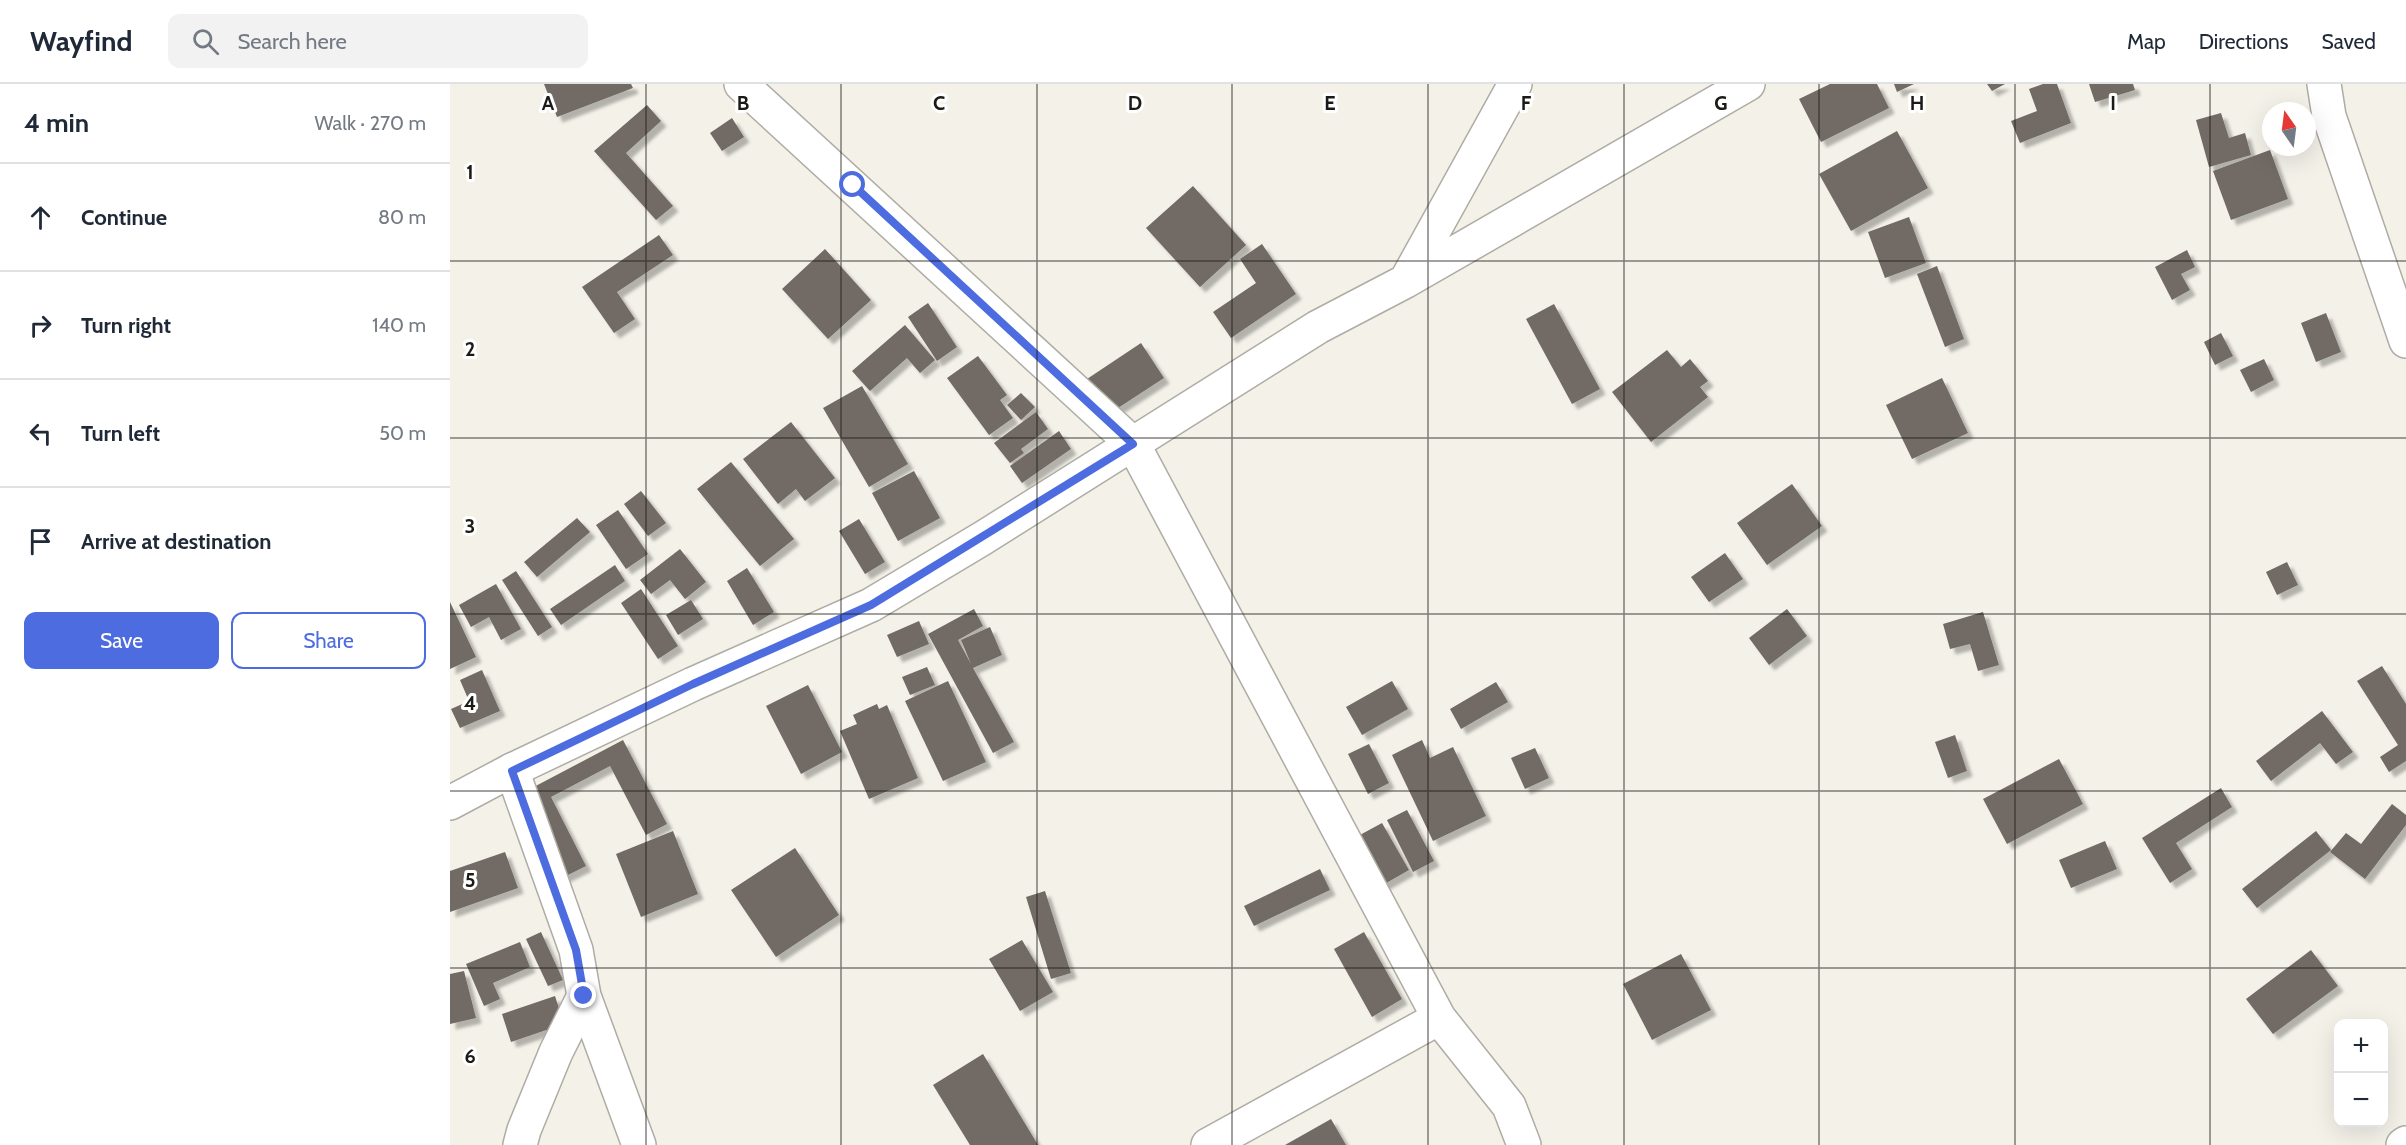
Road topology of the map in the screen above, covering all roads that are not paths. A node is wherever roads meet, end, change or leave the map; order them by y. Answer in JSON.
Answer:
{"nodes":[{"id":1,"x":741,"y":84,"type":"edge"},
{"id":2,"x":1515,"y":84,"type":"edge"},
{"id":3,"x":1748,"y":84,"type":"edge"},
{"id":4,"x":2324,"y":84,"type":"edge"},
{"id":5,"x":1406,"y":281,"type":"junction"},
{"id":6,"x":2406,"y":341,"type":"edge"},
{"id":7,"x":1133,"y":444,"type":"junction"},
{"id":8,"x":512,"y":771,"type":"junction"},
{"id":9,"x":450,"y":803,"type":"edge"},
{"id":10,"x":584,"y":996,"type":"junction"},
{"id":11,"x":1439,"y":1018,"type":"junction"},
{"id":12,"x":520,"y":1145,"type":"edge"},
{"id":13,"x":639,"y":1145,"type":"edge"},
{"id":14,"x":1208,"y":1145,"type":"edge"},
{"id":15,"x":1524,"y":1145,"type":"edge"}],
"edges":[{"from":1,"to":7,"type":"street"},
{"from":2,"to":5,"type":"street"},
{"from":3,"to":5,"type":"street"},
{"from":4,"to":6,"type":"street"},
{"from":5,"to":7,"type":"street"},
{"from":7,"to":8,"type":"street"},
{"from":7,"to":11,"type":"street"},
{"from":8,"to":9,"type":"street"},
{"from":8,"to":10,"type":"street"},
{"from":10,"to":12,"type":"street"},
{"from":10,"to":13,"type":"street"},
{"from":11,"to":14,"type":"street"},
{"from":11,"to":15,"type":"street"}]}
